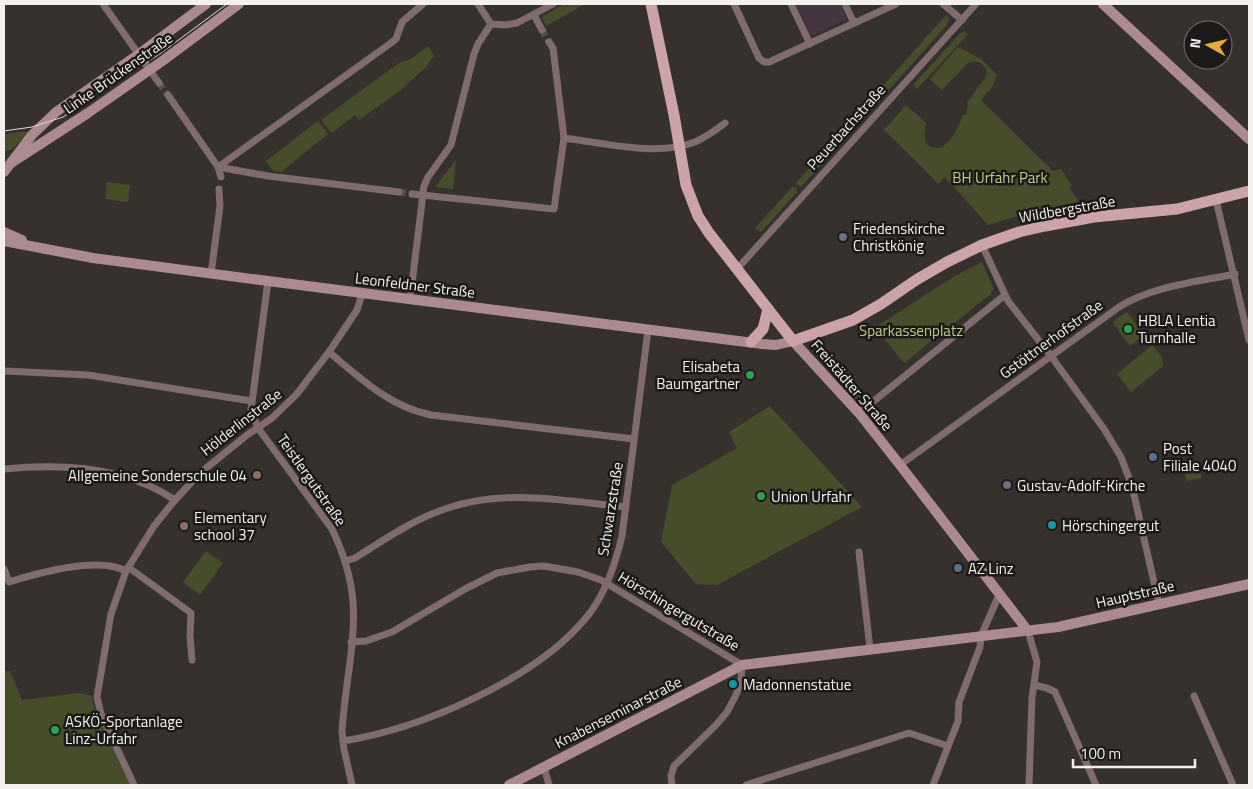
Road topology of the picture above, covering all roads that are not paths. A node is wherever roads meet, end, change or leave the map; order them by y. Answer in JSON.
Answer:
{"nodes":[{"id":1,"x":103,"y":4,"type":"edge"},
{"id":2,"x":206,"y":4,"type":"edge"},
{"id":3,"x":239,"y":4,"type":"edge"},
{"id":4,"x":423,"y":4,"type":"edge"},
{"id":5,"x":478,"y":4,"type":"edge"},
{"id":6,"x":553,"y":4,"type":"edge"},
{"id":7,"x":651,"y":4,"type":"edge"},
{"id":8,"x":734,"y":4,"type":"edge"},
{"id":9,"x":791,"y":4,"type":"edge"},
{"id":10,"x":845,"y":4,"type":"edge"},
{"id":11,"x":896,"y":4,"type":"edge"},
{"id":12,"x":943,"y":4,"type":"edge"},
{"id":13,"x":976,"y":4,"type":"edge"},
{"id":14,"x":1102,"y":4,"type":"edge"},
{"id":15,"x":534,"y":15,"type":"junction"},
{"id":16,"x":962,"y":20,"type":"junction"},
{"id":17,"x":491,"y":24,"type":"junction"},
{"id":18,"x":854,"y":24,"type":"junction"},
{"id":19,"x":542,"y":30,"type":"tunnel mouth"},
{"id":20,"x":550,"y":42,"type":"tunnel mouth"},
{"id":21,"x":810,"y":44,"type":"junction"},
{"id":22,"x":139,"y":54,"type":"junction"},
{"id":23,"x":150,"y":70,"type":"junction"},
{"id":24,"x":159,"y":83,"type":"tunnel mouth"},
{"id":25,"x":168,"y":95,"type":"tunnel mouth"},
{"id":26,"x":725,"y":123,"type":"dead end"},
{"id":27,"x":564,"y":138,"type":"junction"},
{"id":28,"x":1249,"y":139,"type":"edge"},
{"id":29,"x":679,"y":146,"type":"junction"},
{"id":30,"x":11,"y":163,"type":"junction"},
{"id":31,"x":218,"y":167,"type":"junction"},
{"id":32,"x":4,"y":172,"type":"edge"},
{"id":33,"x":221,"y":177,"type":"dead end"},
{"id":34,"x":219,"y":188,"type":"dead end"},
{"id":35,"x":1249,"y":191,"type":"edge"},
{"id":36,"x":399,"y":192,"type":"tunnel mouth"},
{"id":37,"x":412,"y":194,"type":"tunnel mouth"},
{"id":38,"x":423,"y":194,"type":"junction"},
{"id":39,"x":1216,"y":200,"type":"junction"},
{"id":40,"x":4,"y":232,"type":"edge"},
{"id":41,"x":4,"y":241,"type":"edge"},
{"id":42,"x":982,"y":244,"type":"junction"},
{"id":43,"x":35,"y":246,"type":"junction"},
{"id":44,"x":737,"y":269,"type":"junction"},
{"id":45,"x":211,"y":274,"type":"junction"},
{"id":46,"x":1235,"y":274,"type":"junction"},
{"id":47,"x":268,"y":281,"type":"junction"},
{"id":48,"x":362,"y":294,"type":"junction"},
{"id":49,"x":1005,"y":295,"type":"junction"},
{"id":50,"x":410,"y":300,"type":"junction"},
{"id":51,"x":768,"y":309,"type":"junction"},
{"id":52,"x":648,"y":330,"type":"junction"},
{"id":53,"x":793,"y":340,"type":"junction"},
{"id":54,"x":1249,"y":340,"type":"edge"},
{"id":55,"x":751,"y":342,"type":"junction"},
{"id":56,"x":329,"y":352,"type":"junction"},
{"id":57,"x":1051,"y":356,"type":"junction"},
{"id":58,"x":4,"y":371,"type":"edge"},
{"id":59,"x":251,"y":401,"type":"junction"},
{"id":60,"x":858,"y":414,"type":"junction"},
{"id":61,"x":258,"y":428,"type":"junction"},
{"id":62,"x":634,"y":439,"type":"junction"},
{"id":63,"x":900,"y":465,"type":"junction"},
{"id":64,"x":4,"y":469,"type":"edge"},
{"id":65,"x":174,"y":500,"type":"junction"},
{"id":66,"x":626,"y":507,"type":"junction"},
{"id":67,"x":858,"y":552,"type":"dead end"},
{"id":68,"x":345,"y":561,"type":"junction"},
{"id":69,"x":4,"y":569,"type":"edge"},
{"id":70,"x":127,"y":569,"type":"junction"},
{"id":71,"x":608,"y":584,"type":"junction"},
{"id":72,"x":1249,"y":584,"type":"edge"},
{"id":73,"x":999,"y":595,"type":"junction"},
{"id":74,"x":1159,"y":604,"type":"junction"},
{"id":75,"x":1028,"y":631,"type":"junction"},
{"id":76,"x":981,"y":636,"type":"junction"},
{"id":77,"x":351,"y":642,"type":"junction"},
{"id":78,"x":870,"y":649,"type":"junction"},
{"id":79,"x":192,"y":660,"type":"dead end"},
{"id":80,"x":742,"y":665,"type":"junction"},
{"id":81,"x":1034,"y":685,"type":"junction"},
{"id":82,"x":1194,"y":696,"type":"dead end"},
{"id":83,"x":342,"y":741,"type":"junction"},
{"id":84,"x":948,"y":746,"type":"junction"},
{"id":85,"x":544,"y":767,"type":"junction"},
{"id":86,"x":134,"y":785,"type":"edge"},
{"id":87,"x":352,"y":785,"type":"edge"},
{"id":88,"x":509,"y":785,"type":"edge"},
{"id":89,"x":550,"y":785,"type":"edge"},
{"id":90,"x":672,"y":785,"type":"edge"},
{"id":91,"x":746,"y":785,"type":"edge"},
{"id":92,"x":933,"y":785,"type":"edge"},
{"id":93,"x":1029,"y":785,"type":"edge"},
{"id":94,"x":1096,"y":785,"type":"edge"},
{"id":95,"x":1233,"y":785,"type":"edge"}],
"edges":[{"from":1,"to":22,"type":"street"},
{"from":2,"to":22,"type":"main road","name":"Linke Brückenstraße"},
{"from":3,"to":23,"type":"main road","name":"Linke Brückenstraße"},
{"from":4,"to":31,"type":"street"},
{"from":5,"to":17,"type":"street"},
{"from":6,"to":15,"type":"street"},
{"from":7,"to":29,"type":"main road","name":"Freistädter Straße"},
{"from":8,"to":21,"type":"street"},
{"from":9,"to":21,"type":"street"},
{"from":10,"to":18,"type":"street"},
{"from":11,"to":18,"type":"street"},
{"from":12,"to":16,"type":"street"},
{"from":13,"to":16,"type":"street","name":"Peuerbachstraße"},
{"from":14,"to":28,"type":"main road"},
{"from":15,"to":17,"type":"street"},
{"from":15,"to":19,"type":"street"},
{"from":16,"to":44,"type":"street","name":"Peuerbachstraße"},
{"from":17,"to":38,"type":"street"},
{"from":18,"to":21,"type":"street"},
{"from":20,"to":27,"type":"street"},
{"from":22,"to":23,"type":"street"},
{"from":22,"to":30,"type":"main road","name":"Linke Brückenstraße"},
{"from":23,"to":24,"type":"street"},
{"from":23,"to":30,"type":"main road","name":"Linke Brückenstraße"},
{"from":25,"to":31,"type":"street"},
{"from":26,"to":29,"type":"street"},
{"from":27,"to":29,"type":"street"},
{"from":27,"to":38,"type":"street"},
{"from":29,"to":44,"type":"main road","name":"Freistädter Straße"},
{"from":30,"to":32,"type":"main road","name":"Linke Brückenstraße"},
{"from":31,"to":33,"type":"street"},
{"from":31,"to":36,"type":"street"},
{"from":34,"to":45,"type":"street"},
{"from":35,"to":39,"type":"main road","name":"Wildbergstraße"},
{"from":37,"to":38,"type":"street"},
{"from":38,"to":50,"type":"street"},
{"from":39,"to":42,"type":"main road","name":"Wildbergstraße"},
{"from":39,"to":46,"type":"street"},
{"from":40,"to":43,"type":"main road","name":"Leonfeldner Straße"},
{"from":41,"to":43,"type":"main road","name":"Leonfeldner Straße"},
{"from":42,"to":49,"type":"street"},
{"from":42,"to":53,"type":"main road","name":"Wildbergstraße"},
{"from":43,"to":45,"type":"main road","name":"Leonfeldner Straße"},
{"from":44,"to":51,"type":"main road","name":"Freistädter Straße"},
{"from":45,"to":47,"type":"main road","name":"Leonfeldner Straße"},
{"from":46,"to":54,"type":"street"},
{"from":46,"to":57,"type":"street","name":"Gstöttnerhofstraße"},
{"from":47,"to":48,"type":"main road","name":"Leonfeldner Straße"},
{"from":47,"to":59,"type":"street","name":"Teistlergutstraße"},
{"from":48,"to":50,"type":"main road","name":"Leonfeldner Straße"},
{"from":48,"to":56,"type":"street","name":"Hölderlinstraße"},
{"from":49,"to":57,"type":"street"},
{"from":49,"to":60,"type":"street"},
{"from":50,"to":52,"type":"main road","name":"Leonfeldner Straße"},
{"from":51,"to":53,"type":"main road","name":"Freistädter Straße"},
{"from":51,"to":55,"type":"main road"},
{"from":52,"to":55,"type":"main road","name":"Leonfeldner Straße"},
{"from":52,"to":62,"type":"street","name":"Schwarzstraße"},
{"from":53,"to":55,"type":"main road","name":"Leonfeldner Straße"},
{"from":53,"to":60,"type":"main road","name":"Freistädter Straße"},
{"from":56,"to":61,"type":"street","name":"Hölderlinstraße"},
{"from":56,"to":62,"type":"street"},
{"from":57,"to":63,"type":"street","name":"Gstöttnerhofstraße"},
{"from":57,"to":74,"type":"street"},
{"from":58,"to":59,"type":"street"},
{"from":59,"to":61,"type":"street","name":"Teistlergutstraße"},
{"from":60,"to":63,"type":"main road","name":"Freistädter Straße"},
{"from":61,"to":65,"type":"street","name":"Hölderlinstraße"},
{"from":61,"to":68,"type":"street","name":"Teistlergutstraße"},
{"from":62,"to":66,"type":"street","name":"Schwarzstraße"},
{"from":63,"to":73,"type":"main road","name":"Freistädter Straße"},
{"from":64,"to":65,"type":"street"},
{"from":65,"to":70,"type":"street","name":"Hölderlinstraße"},
{"from":66,"to":68,"type":"street"},
{"from":66,"to":71,"type":"street","name":"Schwarzstraße"},
{"from":67,"to":78,"type":"street"},
{"from":68,"to":77,"type":"street","name":"Teistlergutstraße"},
{"from":69,"to":70,"type":"street"},
{"from":70,"to":79,"type":"street"},
{"from":70,"to":86,"type":"street","name":"Hölderlinstraße"},
{"from":71,"to":77,"type":"street","name":"Hörschingergutstraße"},
{"from":71,"to":80,"type":"street","name":"Hörschingergutstraße"},
{"from":71,"to":83,"type":"street","name":"Schwarzstraße"},
{"from":72,"to":74,"type":"main road","name":"Hauptstraße"},
{"from":73,"to":75,"type":"main road","name":"Freistädter Straße"},
{"from":73,"to":76,"type":"street"},
{"from":74,"to":75,"type":"main road","name":"Hauptstraße"},
{"from":75,"to":76,"type":"main road","name":"Knabenseminarstraße"},
{"from":75,"to":81,"type":"street"},
{"from":76,"to":78,"type":"main road","name":"Knabenseminarstraße"},
{"from":76,"to":84,"type":"street"},
{"from":77,"to":83,"type":"street","name":"Teistlergutstraße"},
{"from":78,"to":80,"type":"main road","name":"Knabenseminarstraße"},
{"from":80,"to":85,"type":"main road","name":"Knabenseminarstraße"},
{"from":80,"to":90,"type":"street"},
{"from":81,"to":93,"type":"street"},
{"from":81,"to":94,"type":"street"},
{"from":82,"to":95,"type":"street"},
{"from":83,"to":87,"type":"street","name":"Teistlergutstraße"},
{"from":84,"to":91,"type":"street"},
{"from":84,"to":92,"type":"street"},
{"from":85,"to":88,"type":"main road","name":"Knabenseminarstraße"},
{"from":85,"to":89,"type":"street"}]}
